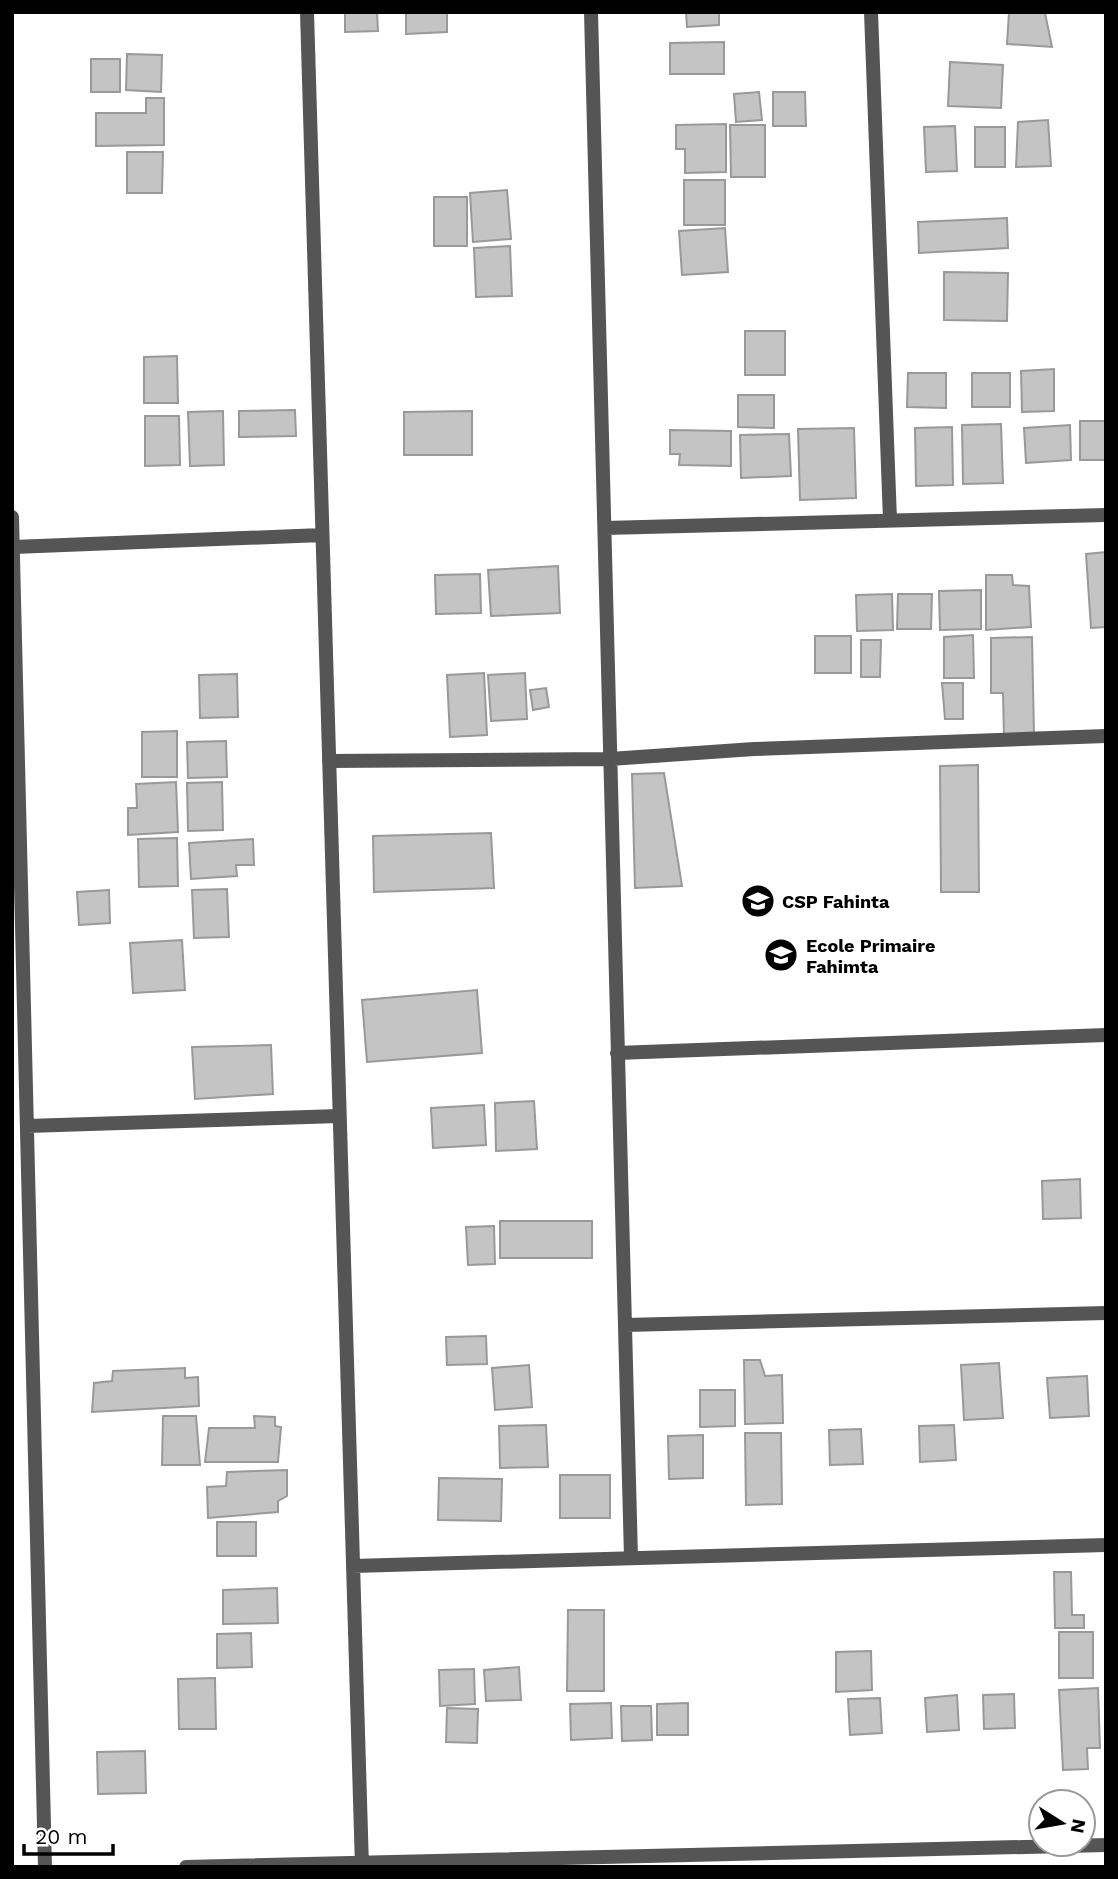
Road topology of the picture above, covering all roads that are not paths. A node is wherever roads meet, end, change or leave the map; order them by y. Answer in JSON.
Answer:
{"nodes":[{"id":1,"x":307,"y":12,"type":"edge"},
{"id":2,"x":592,"y":12,"type":"edge"},
{"id":3,"x":871,"y":12,"type":"edge"},
{"id":4,"x":1106,"y":515,"type":"edge"},
{"id":5,"x":12,"y":517,"type":"edge"},
{"id":6,"x":890,"y":520,"type":"junction"},
{"id":7,"x":604,"y":528,"type":"junction"},
{"id":8,"x":322,"y":535,"type":"junction"},
{"id":9,"x":13,"y":547,"type":"edge"},
{"id":10,"x":1106,"y":736,"type":"edge"},
{"id":11,"x":15,"y":759,"type":"edge"},
{"id":12,"x":610,"y":759,"type":"junction"},
{"id":13,"x":329,"y":761,"type":"junction"},
{"id":14,"x":1106,"y":1034,"type":"edge"},
{"id":15,"x":617,"y":1053,"type":"junction"},
{"id":16,"x":339,"y":1116,"type":"junction"},
{"id":17,"x":27,"y":1126,"type":"junction"},
{"id":18,"x":1106,"y":1313,"type":"edge"},
{"id":19,"x":625,"y":1325,"type":"junction"},
{"id":20,"x":1106,"y":1545,"type":"edge"},
{"id":21,"x":631,"y":1558,"type":"junction"},
{"id":22,"x":353,"y":1566,"type":"junction"},
{"id":23,"x":1106,"y":1846,"type":"edge"},
{"id":24,"x":643,"y":1861,"type":"edge"},
{"id":25,"x":362,"y":1865,"type":"edge"},
{"id":26,"x":45,"y":1867,"type":"edge"},
{"id":27,"x":186,"y":1867,"type":"edge"}],
"edges":[{"from":1,"to":8,"type":"street"},
{"from":2,"to":7,"type":"street"},
{"from":3,"to":6,"type":"street"},
{"from":4,"to":6,"type":"street"},
{"from":5,"to":9,"type":"street"},
{"from":6,"to":7,"type":"street"},
{"from":7,"to":12,"type":"street"},
{"from":8,"to":9,"type":"street"},
{"from":8,"to":13,"type":"street"},
{"from":9,"to":11,"type":"street"},
{"from":10,"to":12,"type":"street"},
{"from":11,"to":17,"type":"street"},
{"from":12,"to":13,"type":"street"},
{"from":12,"to":15,"type":"street"},
{"from":13,"to":16,"type":"street"},
{"from":14,"to":15,"type":"street"},
{"from":15,"to":19,"type":"street"},
{"from":16,"to":17,"type":"street"},
{"from":16,"to":22,"type":"street"},
{"from":17,"to":26,"type":"street"},
{"from":18,"to":19,"type":"street"},
{"from":19,"to":21,"type":"street"},
{"from":20,"to":21,"type":"street"},
{"from":21,"to":22,"type":"street"},
{"from":22,"to":25,"type":"street"},
{"from":23,"to":24,"type":"street"},
{"from":24,"to":25,"type":"street"},
{"from":25,"to":27,"type":"street"}]}
